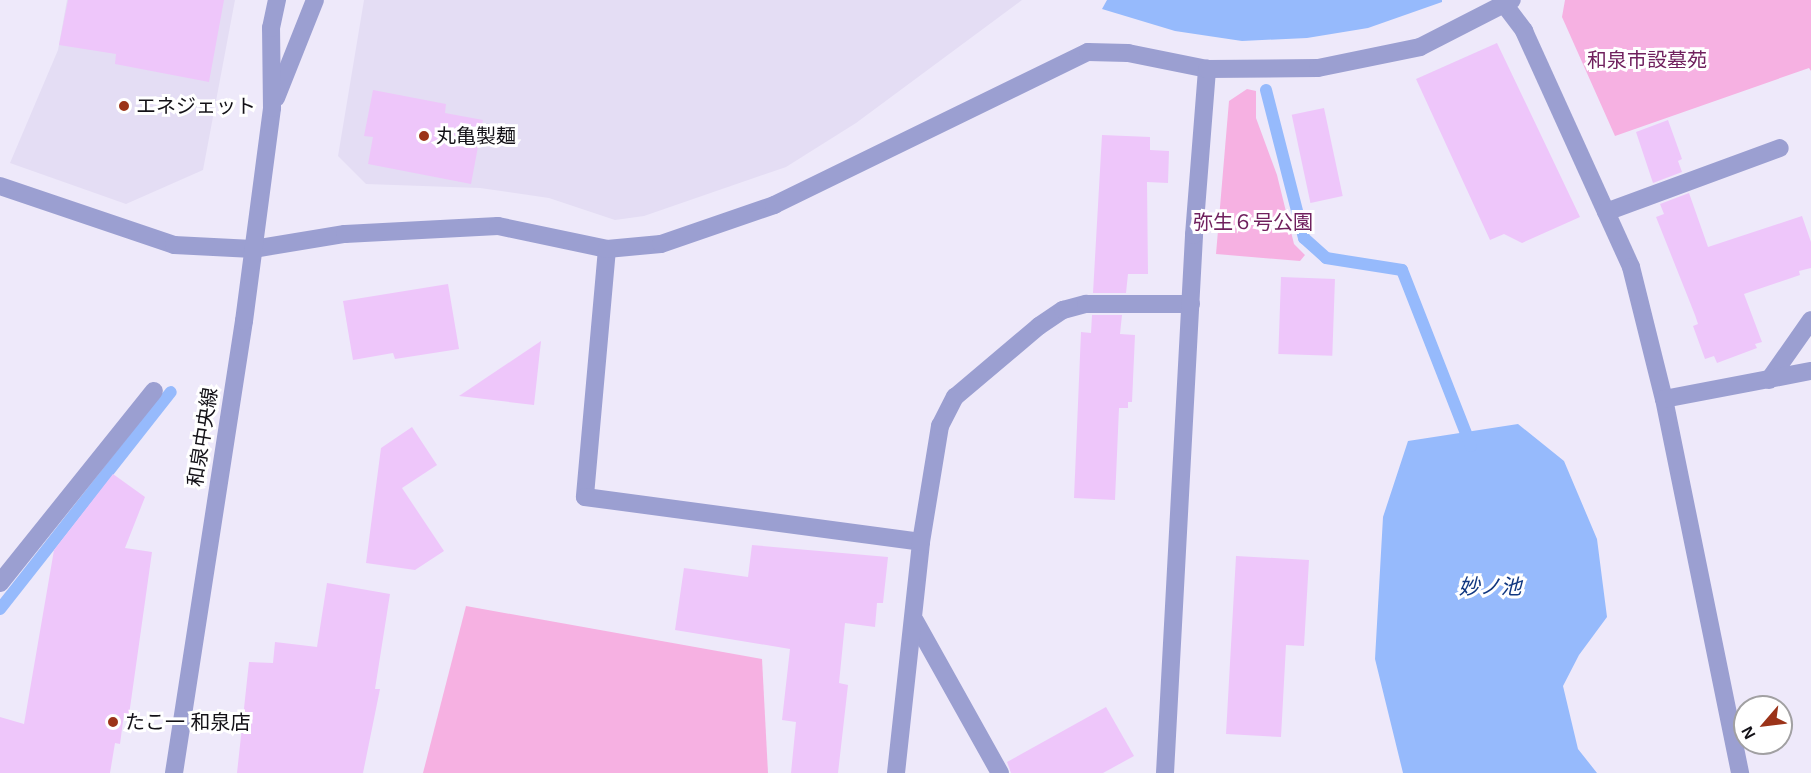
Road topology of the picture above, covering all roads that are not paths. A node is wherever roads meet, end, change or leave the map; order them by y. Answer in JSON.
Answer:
{"nodes":[{"id":1,"x":277,"y":0,"type":"edge"},
{"id":2,"x":315,"y":0,"type":"edge"},
{"id":3,"x":1506,"y":1,"type":"edge"},
{"id":4,"x":1207,"y":69,"type":"junction"},
{"id":5,"x":273,"y":108,"type":"junction"},
{"id":6,"x":1780,"y":148,"type":"dead end"},
{"id":7,"x":0,"y":186,"type":"edge"},
{"id":8,"x":1606,"y":212,"type":"junction"},
{"id":9,"x":253,"y":249,"type":"junction"},
{"id":10,"x":608,"y":249,"type":"junction"},
{"id":11,"x":1191,"y":304,"type":"junction"},
{"id":12,"x":1811,"y":320,"type":"edge"},
{"id":13,"x":1811,"y":371,"type":"edge"},
{"id":14,"x":1769,"y":380,"type":"junction"},
{"id":15,"x":154,"y":391,"type":"dead end"},
{"id":16,"x":1664,"y":399,"type":"junction"},
{"id":17,"x":921,"y":542,"type":"junction"},
{"id":18,"x":0,"y":584,"type":"edge"},
{"id":19,"x":915,"y":621,"type":"junction"},
{"id":20,"x":174,"y":773,"type":"edge"},
{"id":21,"x":896,"y":773,"type":"edge"},
{"id":22,"x":1000,"y":773,"type":"edge"},
{"id":23,"x":1165,"y":773,"type":"edge"},
{"id":24,"x":1740,"y":773,"type":"edge"}],
"edges":[{"from":1,"to":5,"type":"street","name":"和泉中央線"},
{"from":2,"to":5,"type":"street","name":"和泉中央線"},
{"from":3,"to":4,"type":"street"},
{"from":3,"to":8,"type":"street"},
{"from":4,"to":10,"type":"street"},
{"from":4,"to":11,"type":"street"},
{"from":5,"to":9,"type":"street","name":"和泉中央線"},
{"from":6,"to":8,"type":"street"},
{"from":7,"to":9,"type":"street"},
{"from":8,"to":16,"type":"street"},
{"from":9,"to":10,"type":"street"},
{"from":9,"to":20,"type":"street","name":"和泉中央線"},
{"from":10,"to":17,"type":"street"},
{"from":11,"to":17,"type":"street"},
{"from":11,"to":23,"type":"street"},
{"from":12,"to":14,"type":"street"},
{"from":13,"to":14,"type":"street"},
{"from":14,"to":16,"type":"street"},
{"from":15,"to":18,"type":"street"},
{"from":16,"to":24,"type":"street"},
{"from":17,"to":19,"type":"street"},
{"from":19,"to":21,"type":"street"},
{"from":19,"to":22,"type":"street"}]}
